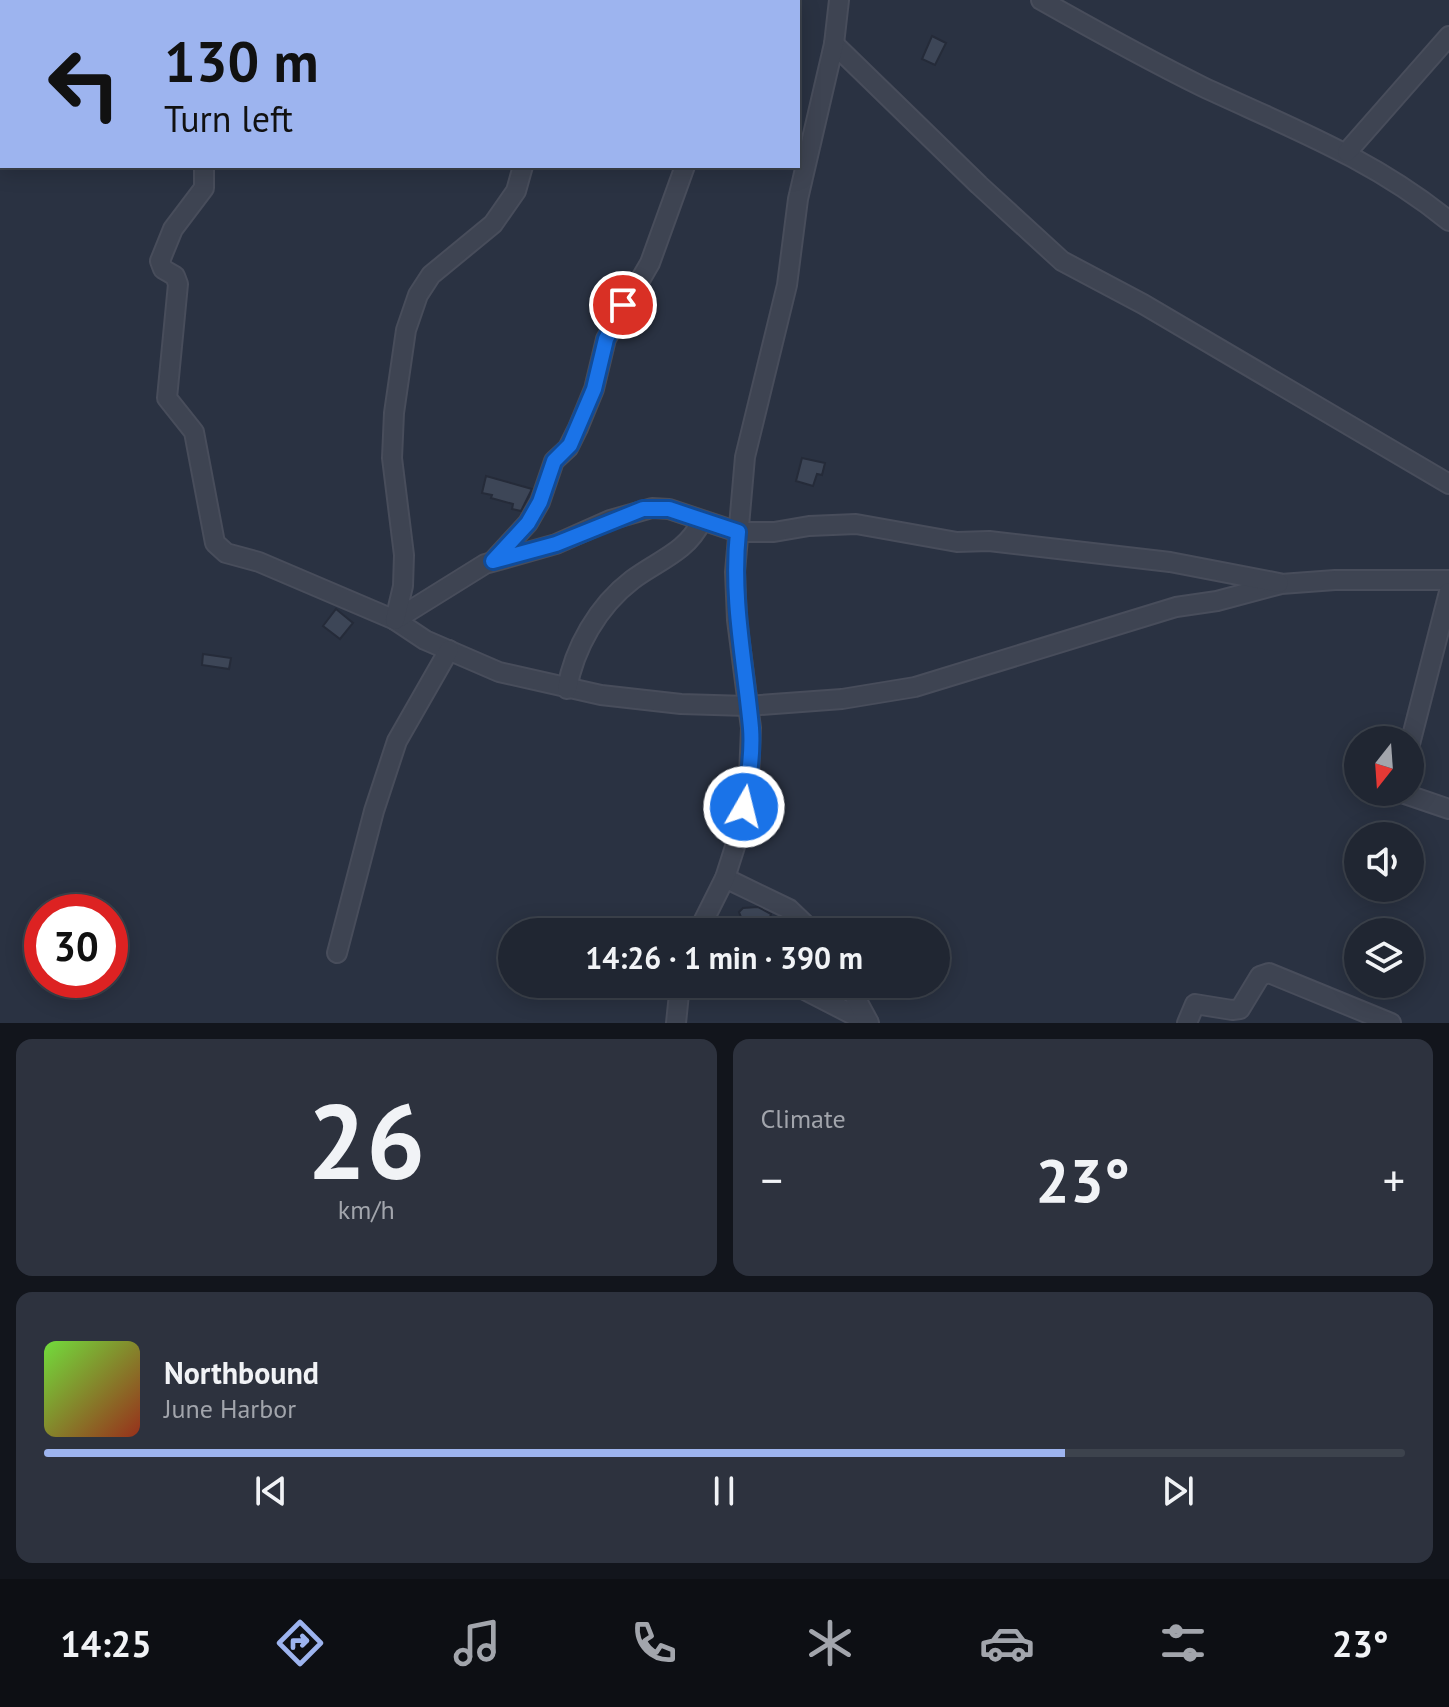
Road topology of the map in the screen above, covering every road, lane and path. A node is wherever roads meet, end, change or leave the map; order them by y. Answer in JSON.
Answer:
{"nodes":[{"id":1,"x":839,"y":0,"type":"edge"},
{"id":2,"x":1041,"y":0,"type":"edge"},
{"id":3,"x":1449,"y":36,"type":"edge"},
{"id":4,"x":834,"y":44,"type":"junction"},
{"id":5,"x":1347,"y":152,"type":"junction"},
{"id":6,"x":204,"y":168,"type":"edge"},
{"id":7,"x":522,"y":168,"type":"edge"},
{"id":8,"x":684,"y":168,"type":"edge"},
{"id":9,"x":1449,"y":221,"type":"edge"},
{"id":10,"x":1449,"y":484,"type":"edge"},
{"id":11,"x":701,"y":522,"type":"junction"},
{"id":12,"x":738,"y":532,"type":"junction"},
{"id":13,"x":493,"y":561,"type":"junction"},
{"id":14,"x":1449,"y":580,"type":"edge"},
{"id":15,"x":1281,"y":584,"type":"junction"},
{"id":16,"x":1449,"y":592,"type":"edge"},
{"id":17,"x":395,"y":620,"type":"junction"},
{"id":18,"x":449,"y":650,"type":"junction"},
{"id":19,"x":567,"y":689,"type":"junction"},
{"id":20,"x":747,"y":706,"type":"junction"},
{"id":21,"x":1415,"y":726,"type":"edge"},
{"id":22,"x":1424,"y":800,"type":"edge"},
{"id":23,"x":1449,"y":809,"type":"edge"},
{"id":24,"x":725,"y":878,"type":"junction"},
{"id":25,"x":708,"y":918,"type":"edge"},
{"id":26,"x":798,"y":918,"type":"edge"},
{"id":27,"x":337,"y":953,"type":"dead end"},
{"id":28,"x":679,"y":998,"type":"edge"},
{"id":29,"x":821,"y":998,"type":"edge"},
{"id":30,"x":855,"y":998,"type":"edge"},
{"id":31,"x":868,"y":1022,"type":"edge"},
{"id":32,"x":676,"y":1023,"type":"edge"},
{"id":33,"x":1187,"y":1023,"type":"edge"},
{"id":34,"x":1391,"y":1023,"type":"edge"}],
"edges":[{"from":1,"to":4,"type":"street"},
{"from":2,"to":5,"type":"street"},
{"from":3,"to":5,"type":"street"},
{"from":4,"to":10,"type":"street"},
{"from":4,"to":12,"type":"street"},
{"from":5,"to":9,"type":"street"},
{"from":6,"to":17,"type":"street"},
{"from":7,"to":17,"type":"street"},
{"from":8,"to":13,"type":"street"},
{"from":11,"to":12,"type":"street"},
{"from":11,"to":13,"type":"street"},
{"from":11,"to":19,"type":"street"},
{"from":12,"to":15,"type":"street"},
{"from":12,"to":20,"type":"street"},
{"from":13,"to":17,"type":"street"},
{"from":14,"to":15,"type":"street"},
{"from":15,"to":20,"type":"street"},
{"from":16,"to":21,"type":"street"},
{"from":17,"to":18,"type":"street"},
{"from":18,"to":19,"type":"street"},
{"from":18,"to":27,"type":"street"},
{"from":19,"to":20,"type":"street"},
{"from":20,"to":24,"type":"street"},
{"from":22,"to":23,"type":"street"},
{"from":24,"to":25,"type":"street"},
{"from":24,"to":26,"type":"street"},
{"from":28,"to":32,"type":"street"},
{"from":29,"to":31,"type":"street"},
{"from":30,"to":31,"type":"street"},
{"from":33,"to":34,"type":"street"}]}
